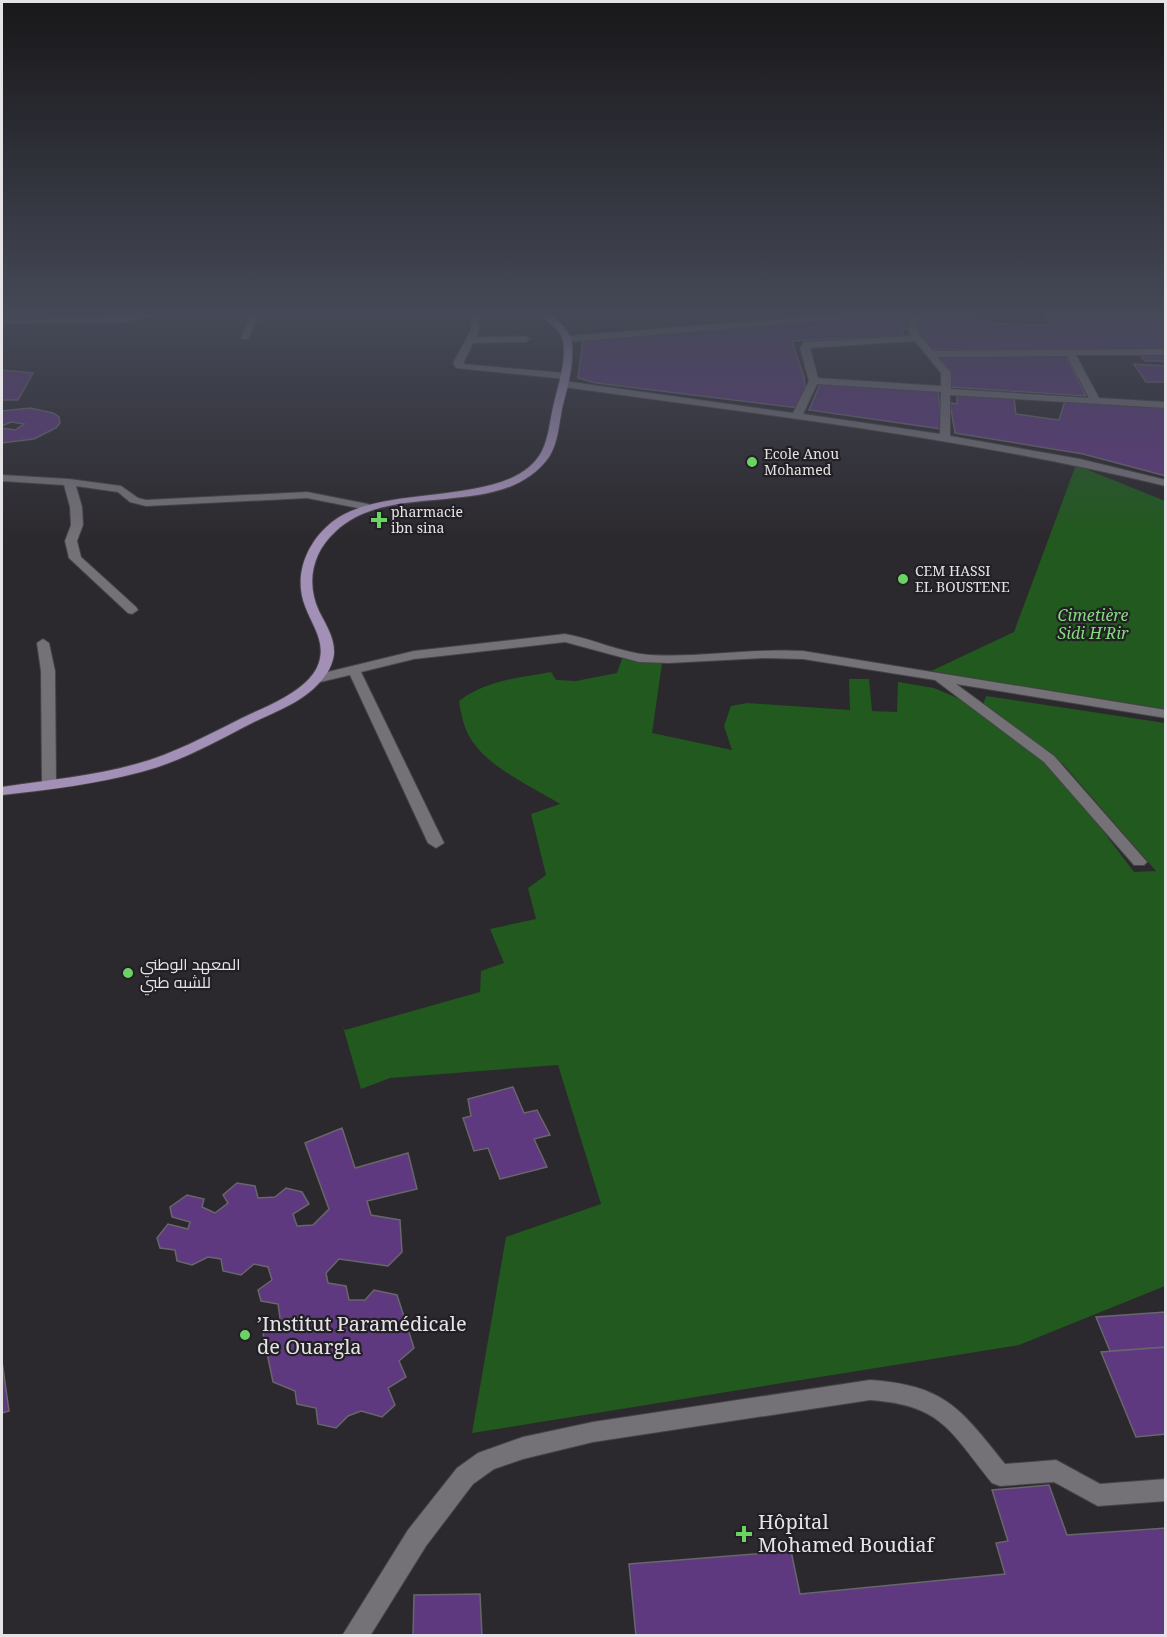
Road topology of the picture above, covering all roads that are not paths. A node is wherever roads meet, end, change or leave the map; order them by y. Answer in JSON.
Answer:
{"nodes":[{"id":1,"x":562,"y":387,"type":"edge"},
{"id":2,"x":612,"y":387,"type":"edge"},
{"id":3,"x":811,"y":387,"type":"edge"},
{"id":4,"x":907,"y":387,"type":"edge"},
{"id":5,"x":1088,"y":387,"type":"edge"},
{"id":6,"x":945,"y":390,"type":"junction"},
{"id":7,"x":1095,"y":400,"type":"junction"},
{"id":8,"x":1166,"y":405,"type":"edge"},
{"id":9,"x":797,"y":416,"type":"junction"},
{"id":10,"x":945,"y":438,"type":"junction"},
{"id":11,"x":1104,"y":468,"type":"junction"},
{"id":12,"x":2,"y":478,"type":"edge"},
{"id":13,"x":69,"y":482,"type":"junction"},
{"id":14,"x":1166,"y":483,"type":"edge"},
{"id":15,"x":1166,"y":492,"type":"edge"},
{"id":16,"x":368,"y":507,"type":"junction"},
{"id":17,"x":132,"y":610,"type":"dead end"},
{"id":18,"x":43,"y":643,"type":"dead end"},
{"id":19,"x":354,"y":670,"type":"junction"},
{"id":20,"x":935,"y":675,"type":"junction"},
{"id":21,"x":316,"y":679,"type":"junction"},
{"id":22,"x":1166,"y":714,"type":"edge"},
{"id":23,"x":49,"y":783,"type":"junction"},
{"id":24,"x":2,"y":791,"type":"edge"},
{"id":25,"x":436,"y":843,"type":"dead end"},
{"id":26,"x":1139,"y":862,"type":"dead end"},
{"id":27,"x":1166,"y":1490,"type":"edge"},
{"id":28,"x":355,"y":1635,"type":"edge"}],
"edges":[{"from":1,"to":16,"type":"main road"},
{"from":2,"to":9,"type":"street"},
{"from":3,"to":9,"type":"street"},
{"from":4,"to":6,"type":"street"},
{"from":5,"to":7,"type":"street"},
{"from":6,"to":7,"type":"street"},
{"from":6,"to":10,"type":"street"},
{"from":7,"to":8,"type":"street"},
{"from":9,"to":10,"type":"street"},
{"from":10,"to":11,"type":"street"},
{"from":11,"to":14,"type":"street"},
{"from":11,"to":15,"type":"street"},
{"from":12,"to":13,"type":"street"},
{"from":13,"to":16,"type":"street"},
{"from":13,"to":17,"type":"street"},
{"from":16,"to":21,"type":"main road"},
{"from":18,"to":23,"type":"street"},
{"from":19,"to":20,"type":"street"},
{"from":19,"to":21,"type":"street"},
{"from":19,"to":25,"type":"street"},
{"from":20,"to":22,"type":"street"},
{"from":20,"to":26,"type":"street"},
{"from":21,"to":23,"type":"main road"},
{"from":23,"to":24,"type":"main road"},
{"from":27,"to":28,"type":"street"}]}
